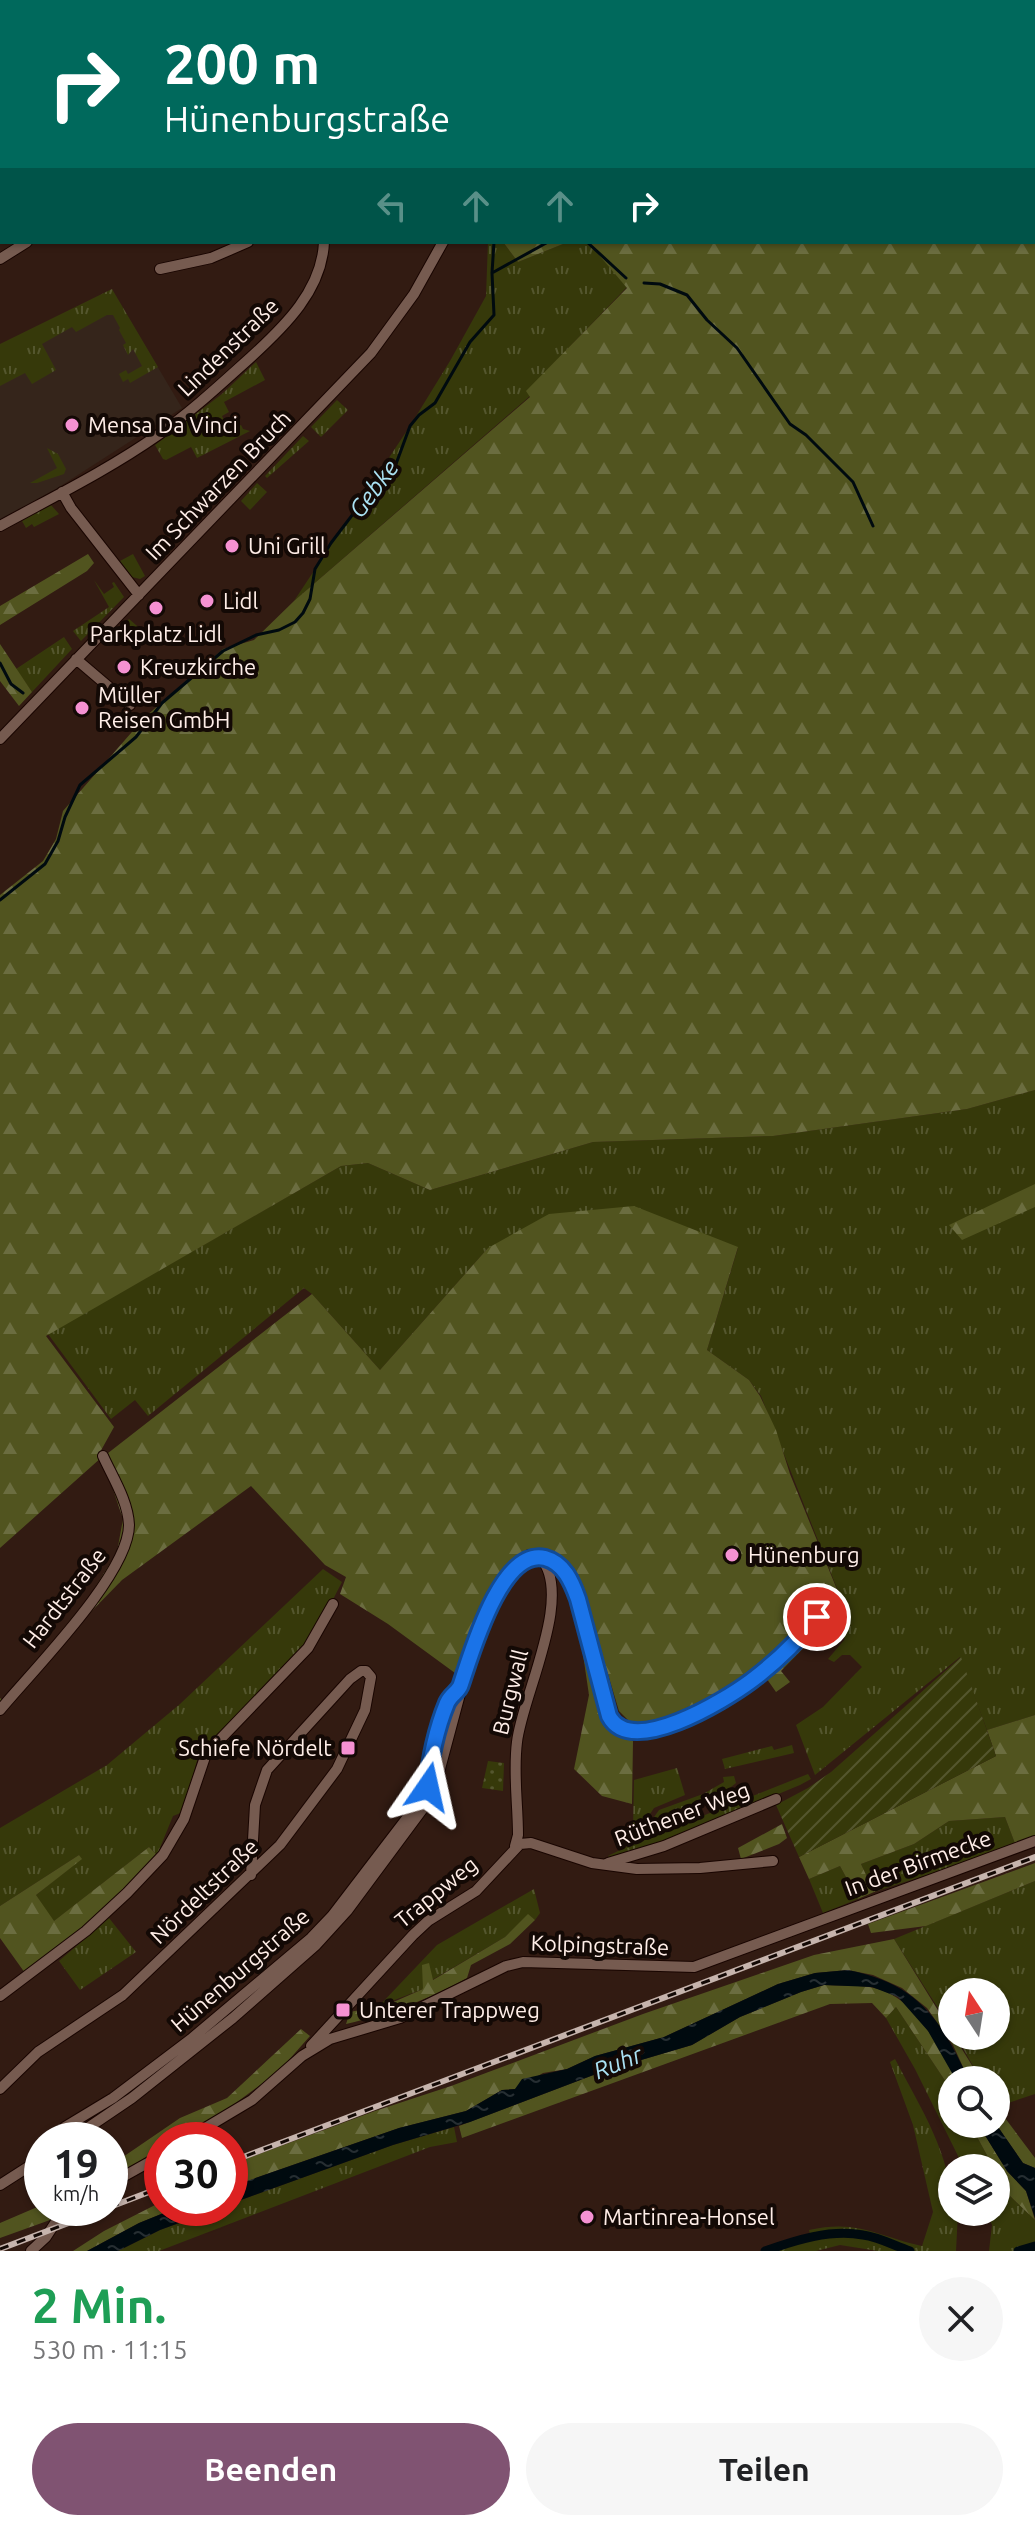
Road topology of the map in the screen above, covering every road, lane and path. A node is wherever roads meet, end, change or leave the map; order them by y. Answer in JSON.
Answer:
{"nodes":[{"id":1,"x":24,"y":244,"type":"edge"},
{"id":2,"x":243,"y":244,"type":"edge"},
{"id":3,"x":324,"y":244,"type":"edge"},
{"id":4,"x":442,"y":244,"type":"edge"},
{"id":5,"x":0,"y":259,"type":"edge"},
{"id":6,"x":160,"y":269,"type":"dead end"},
{"id":7,"x":62,"y":492,"type":"junction"},
{"id":8,"x":0,"y":526,"type":"edge"},
{"id":9,"x":139,"y":595,"type":"junction"},
{"id":10,"x":76,"y":659,"type":"junction"},
{"id":11,"x":130,"y":705,"type":"dead end"},
{"id":12,"x":0,"y":739,"type":"edge"},
{"id":13,"x":103,"y":1456,"type":"dead end"},
{"id":14,"x":554,"y":1568,"type":"junction"},
{"id":15,"x":333,"y":1604,"type":"dead end"},
{"id":16,"x":817,"y":1617,"type":"dead end"},
{"id":17,"x":0,"y":1710,"type":"edge"},
{"id":18,"x":428,"y":1792,"type":"junction"},
{"id":19,"x":776,"y":1799,"type":"dead end"},
{"id":20,"x":517,"y":1824,"type":"junction"},
{"id":21,"x":1035,"y":1841,"type":"edge"},
{"id":22,"x":531,"y":1843,"type":"junction"},
{"id":23,"x":515,"y":1846,"type":"junction"},
{"id":24,"x":773,"y":1861,"type":"dead end"},
{"id":25,"x":602,"y":1865,"type":"junction"},
{"id":26,"x":251,"y":1875,"type":"junction"},
{"id":27,"x":814,"y":1922,"type":"joint"},
{"id":28,"x":0,"y":1996,"type":"edge"},
{"id":29,"x":302,"y":2056,"type":"junction"},
{"id":30,"x":0,"y":2089,"type":"edge"},
{"id":31,"x":73,"y":2122,"type":"edge"},
{"id":32,"x":96,"y":2122,"type":"edge"},
{"id":33,"x":215,"y":2122,"type":"edge"},
{"id":34,"x":24,"y":2169,"type":"edge"},
{"id":35,"x":0,"y":2185,"type":"edge"},
{"id":36,"x":53,"y":2226,"type":"edge"},
{"id":37,"x":31,"y":2251,"type":"edge"}],
"edges":[{"from":1,"to":5,"type":"street"},
{"from":2,"to":6,"type":"street"},
{"from":3,"to":7,"type":"street","name":"Lindenstraße"},
{"from":4,"to":9,"type":"street","name":"Im Schwarzen Bruch"},
{"from":7,"to":8,"type":"street","name":"Lindenstraße"},
{"from":7,"to":9,"type":"street"},
{"from":9,"to":10,"type":"street","name":"Im Schwarzen Bruch"},
{"from":10,"to":11,"type":"street"},
{"from":10,"to":12,"type":"street","name":"Im Schwarzen Bruch"},
{"from":13,"to":17,"type":"street","name":"Hardtstraße"},
{"from":14,"to":16,"type":"street"},
{"from":14,"to":18,"type":"street","name":"Hünenburgstraße"},
{"from":14,"to":20,"type":"street","name":"Burgwall"},
{"from":15,"to":28,"type":"street"},
{"from":18,"to":31,"type":"street","name":"Hünenburgstraße"},
{"from":18,"to":32,"type":"street","name":"Hünenburgstraße"},
{"from":19,"to":25,"type":"street","name":"Rüthener Weg"},
{"from":20,"to":22,"type":"street"},
{"from":20,"to":23,"type":"street","name":"Burgwall"},
{"from":21,"to":27,"type":"street","name":"In der Birmecke"},
{"from":22,"to":23,"type":"street"},
{"from":22,"to":25,"type":"street"},
{"from":23,"to":29,"type":"street","name":"Trappweg"},
{"from":24,"to":25,"type":"street"},
{"from":26,"to":26,"type":"street","name":"Nördeltstraße"},
{"from":26,"to":30,"type":"street","name":"Nördeltstraße"},
{"from":27,"to":29,"type":"street","name":"Kolpingstraße"},
{"from":29,"to":33,"type":"street","name":"Kolpingstraße"},
{"from":34,"to":35,"type":"street"},
{"from":36,"to":37,"type":"street"}]}
